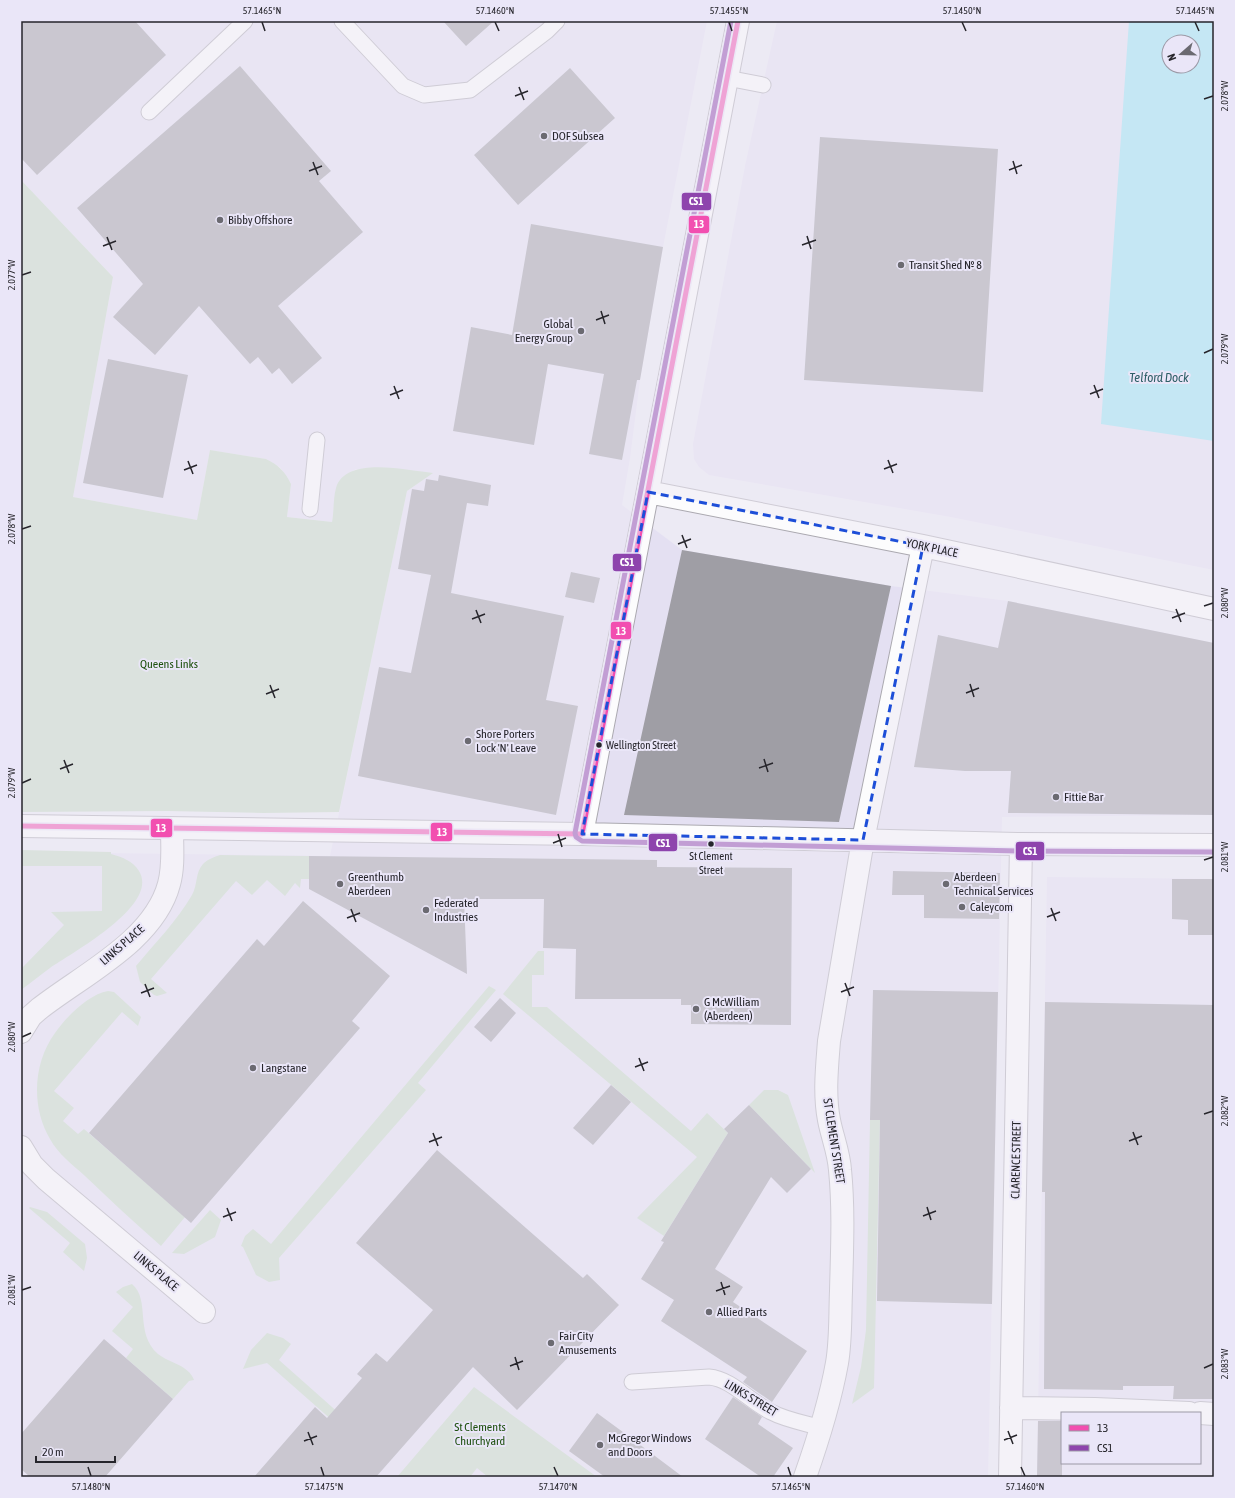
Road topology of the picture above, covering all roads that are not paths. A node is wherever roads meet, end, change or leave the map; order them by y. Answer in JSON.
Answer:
{"nodes":[{"id":1,"x":245,"y":21,"type":"edge"},
{"id":2,"x":342,"y":21,"type":"edge"},
{"id":3,"x":557,"y":21,"type":"edge"},
{"id":4,"x":738,"y":21,"type":"edge"},
{"id":5,"x":727,"y":78,"type":"junction"},
{"id":6,"x":763,"y":85,"type":"dead end"},
{"id":7,"x":148,"y":112,"type":"dead end"},
{"id":8,"x":317,"y":440,"type":"dead end"},
{"id":9,"x":648,"y":492,"type":"junction"},
{"id":10,"x":310,"y":509,"type":"dead end"},
{"id":11,"x":923,"y":546,"type":"junction"},
{"id":12,"x":1214,"y":609,"type":"edge"},
{"id":13,"x":21,"y":826,"type":"edge"},
{"id":14,"x":172,"y":828,"type":"junction"},
{"id":15,"x":582,"y":834,"type":"junction"},
{"id":16,"x":863,"y":840,"type":"junction"},
{"id":17,"x":1021,"y":844,"type":"junction"},
{"id":18,"x":1214,"y":845,"type":"edge"},
{"id":19,"x":21,"y":1032,"type":"edge"},
{"id":20,"x":21,"y":1147,"type":"edge"},
{"id":21,"x":204,"y":1312,"type":"dead end"},
{"id":22,"x":632,"y":1382,"type":"dead end"},
{"id":23,"x":1011,"y":1408,"type":"junction"},
{"id":24,"x":1166,"y":1412,"type":"edge"},
{"id":25,"x":1201,"y":1413,"type":"edge"},
{"id":26,"x":1214,"y":1414,"type":"edge"},
{"id":27,"x":822,"y":1428,"type":"junction"},
{"id":28,"x":805,"y":1477,"type":"edge"},
{"id":29,"x":1010,"y":1477,"type":"edge"}],
"edges":[{"from":1,"to":7,"type":"lane"},
{"from":2,"to":3,"type":"lane"},
{"from":4,"to":5,"type":"street"},
{"from":5,"to":6,"type":"lane"},
{"from":5,"to":9,"type":"street"},
{"from":8,"to":10,"type":"lane"},
{"from":9,"to":11,"type":"street","name":"YORK PLACE"},
{"from":9,"to":15,"type":"street"},
{"from":11,"to":12,"type":"street","name":"YORK PLACE"},
{"from":11,"to":16,"type":"street","name":"ST CLEMENT STREET"},
{"from":13,"to":14,"type":"street"},
{"from":14,"to":15,"type":"street"},
{"from":14,"to":19,"type":"street","name":"LINKS PLACE"},
{"from":15,"to":16,"type":"street"},
{"from":16,"to":17,"type":"street"},
{"from":16,"to":27,"type":"street","name":"ST CLEMENT STREET"},
{"from":17,"to":18,"type":"street"},
{"from":17,"to":23,"type":"street","name":"CLARENCE STREET"},
{"from":20,"to":21,"type":"street","name":"LINKS PLACE"},
{"from":22,"to":27,"type":"lane","name":"LINKS STREET"},
{"from":23,"to":24,"type":"street"},
{"from":23,"to":29,"type":"street","name":"CLARENCE STREET"},
{"from":25,"to":26,"type":"street"},
{"from":27,"to":28,"type":"street","name":"ST CLEMENT STREET"}]}
